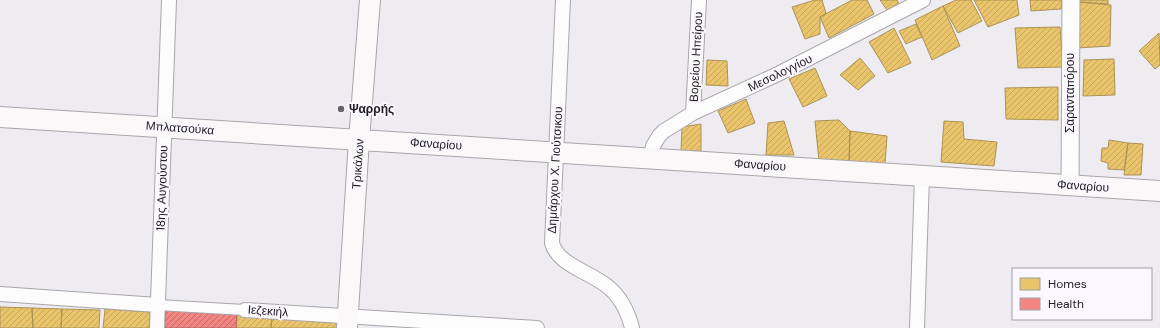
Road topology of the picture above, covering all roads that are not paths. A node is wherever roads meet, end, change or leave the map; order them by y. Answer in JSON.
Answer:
{"nodes":[{"id":1,"x":169,"y":0,"type":"edge"},
{"id":2,"x":370,"y":0,"type":"edge"},
{"id":3,"x":563,"y":0,"type":"edge"},
{"id":4,"x":699,"y":0,"type":"edge"},
{"id":5,"x":923,"y":0,"type":"edge"},
{"id":6,"x":1071,"y":0,"type":"edge"},
{"id":7,"x":693,"y":113,"type":"junction"},
{"id":8,"x":0,"y":117,"type":"edge"},
{"id":9,"x":164,"y":128,"type":"junction"},
{"id":10,"x":360,"y":140,"type":"junction"},
{"id":11,"x":555,"y":152,"type":"junction"},
{"id":12,"x":651,"y":158,"type":"junction"},
{"id":13,"x":922,"y":176,"type":"junction"},
{"id":14,"x":1070,"y":186,"type":"junction"},
{"id":15,"x":1160,"y":191,"type":"edge"},
{"id":16,"x":0,"y":294,"type":"edge"},
{"id":17,"x":158,"y":304,"type":"junction"},
{"id":18,"x":245,"y":310,"type":"joint"},
{"id":19,"x":347,"y":322,"type":"edge"},
{"id":20,"x":157,"y":328,"type":"edge"},
{"id":21,"x":537,"y":328,"type":"edge"},
{"id":22,"x":632,"y":328,"type":"edge"},
{"id":23,"x":917,"y":328,"type":"edge"}],
"edges":[{"from":1,"to":9,"type":"street","name":"18ης Αυγούστου"},
{"from":2,"to":10,"type":"main road","name":"Τρικάλων"},
{"from":3,"to":11,"type":"street","name":"Δημάρχου Χ. Γιούτσικου"},
{"from":4,"to":7,"type":"street","name":"Βορείου Ηπείρου"},
{"from":5,"to":7,"type":"street","name":"Μεσολογγίου"},
{"from":6,"to":14,"type":"street","name":"Σαρανταπόρου"},
{"from":7,"to":12,"type":"street","name":"Μεσολογγίου"},
{"from":8,"to":9,"type":"main road","name":"Μπλατσούκα"},
{"from":9,"to":10,"type":"main road","name":"Μπλατσούκα"},
{"from":9,"to":17,"type":"street","name":"18ης Αυγούστου"},
{"from":10,"to":11,"type":"main road","name":"Φαναρίου"},
{"from":10,"to":19,"type":"main road","name":"Τρικάλων"},
{"from":11,"to":12,"type":"main road","name":"Φαναρίου"},
{"from":11,"to":22,"type":"street","name":"Δημάρχου Χ. Γιούτσικου"},
{"from":12,"to":13,"type":"main road","name":"Φαναρίου"},
{"from":13,"to":14,"type":"main road","name":"Φαναρίου"},
{"from":13,"to":23,"type":"street"},
{"from":14,"to":15,"type":"main road","name":"Φαναρίου"},
{"from":16,"to":17,"type":"street","name":"Ιεζεκιήλ"},
{"from":17,"to":18,"type":"street","name":"Ιεζεκιήλ"},
{"from":17,"to":20,"type":"street","name":"18ης Αυγούστου"},
{"from":18,"to":19,"type":"street","name":"Ιεζεκιήλ"},
{"from":19,"to":21,"type":"street","name":"Ιεζεκιήλ"}]}
